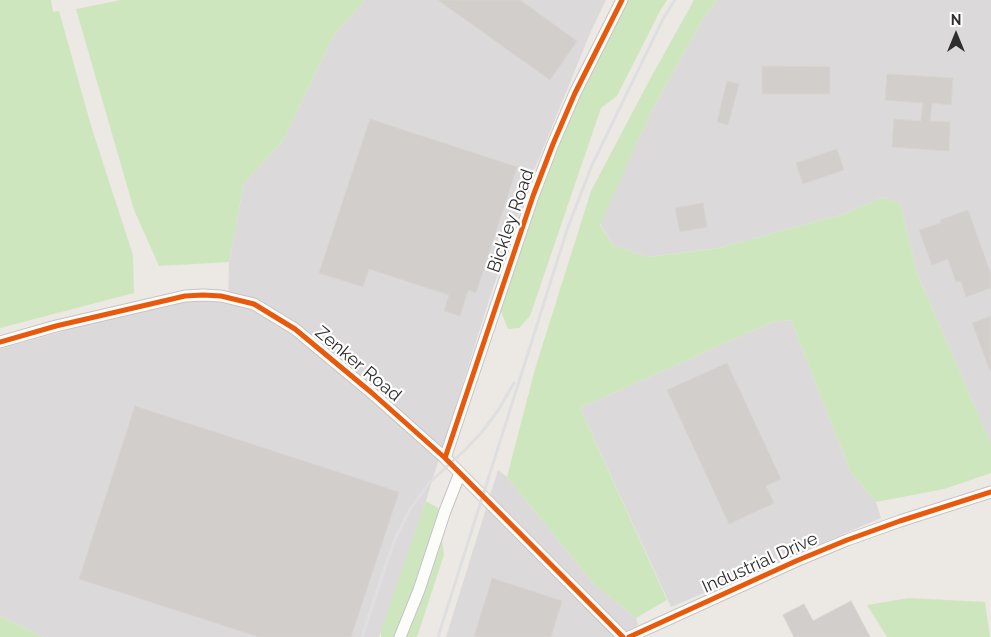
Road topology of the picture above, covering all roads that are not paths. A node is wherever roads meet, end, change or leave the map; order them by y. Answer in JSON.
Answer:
{"nodes":[{"id":1,"x":622,"y":0,"type":"edge"},
{"id":2,"x":0,"y":342,"type":"edge"},
{"id":3,"x":445,"y":458,"type":"junction"},
{"id":4,"x":460,"y":473,"type":"junction"},
{"id":5,"x":991,"y":492,"type":"edge"},
{"id":6,"x":400,"y":637,"type":"edge"},
{"id":7,"x":623,"y":637,"type":"edge"},
{"id":8,"x":629,"y":637,"type":"edge"}],
"edges":[{"from":1,"to":3,"type":"street","name":"Bickley Road"},
{"from":2,"to":3,"type":"street","name":"Zenker Road"},
{"from":3,"to":4,"type":"street","name":"Zenker Road"},
{"from":4,"to":6,"type":"street"},
{"from":4,"to":7,"type":"street","name":"Zenker Road"},
{"from":5,"to":8,"type":"street","name":"Industrial Drive"}]}
